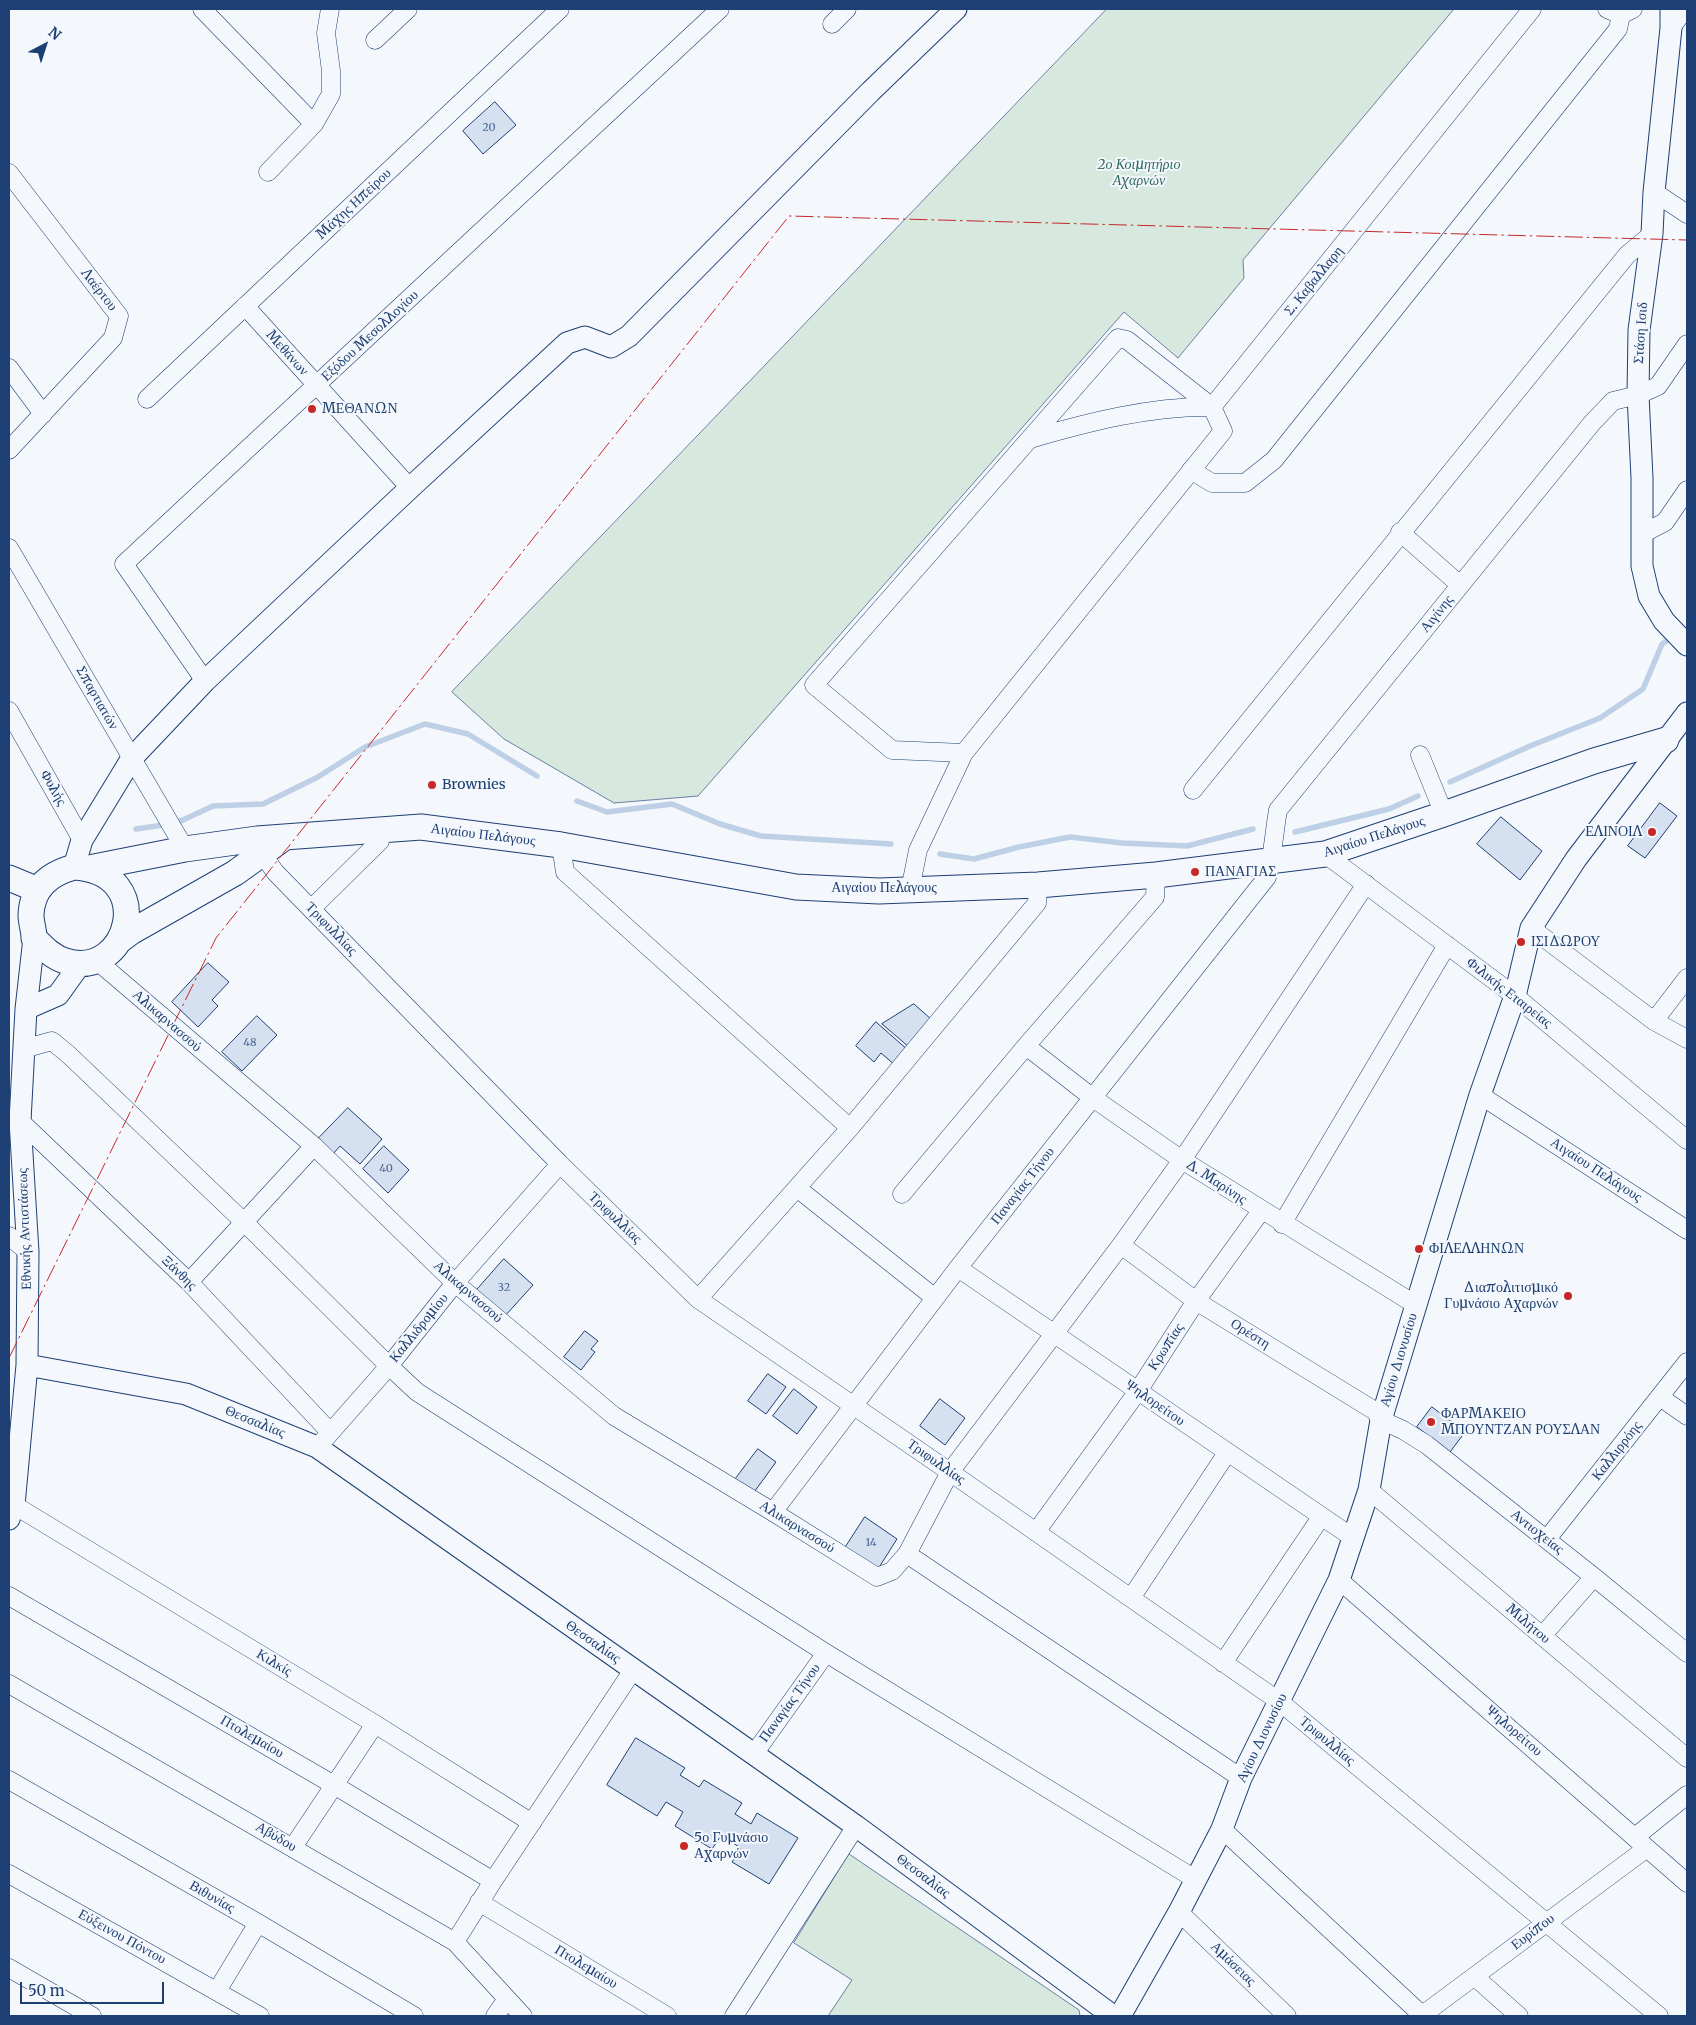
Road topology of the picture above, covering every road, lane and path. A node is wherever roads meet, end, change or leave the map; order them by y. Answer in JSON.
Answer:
{"nodes":[{"id":1,"x":202,"y":9,"type":"edge"},
{"id":2,"x":330,"y":9,"type":"edge"},
{"id":3,"x":408,"y":9,"type":"edge"},
{"id":4,"x":560,"y":9,"type":"edge"},
{"id":5,"x":720,"y":9,"type":"edge"},
{"id":6,"x":847,"y":9,"type":"edge"},
{"id":7,"x":956,"y":9,"type":"edge"},
{"id":8,"x":1532,"y":9,"type":"edge"},
{"id":9,"x":1685,"y":9,"type":"edge"},
{"id":10,"x":1620,"y":11,"type":"edge"},
{"id":11,"x":1671,"y":19,"type":"edge"},
{"id":12,"x":832,"y":24,"type":"dead end"},
{"id":13,"x":375,"y":40,"type":"dead end"},
{"id":14,"x":314,"y":124,"type":"junction"},
{"id":15,"x":268,"y":172,"type":"dead end"},
{"id":16,"x":9,"y":173,"type":"edge"},
{"id":17,"x":1654,"y":192,"type":"junction"},
{"id":18,"x":1687,"y":214,"type":"edge"},
{"id":19,"x":1652,"y":234,"type":"junction"},
{"id":20,"x":245,"y":306,"type":"junction"},
{"id":21,"x":1687,"y":344,"type":"edge"},
{"id":22,"x":9,"y":368,"type":"edge"},
{"id":23,"x":317,"y":386,"type":"junction"},
{"id":24,"x":1638,"y":395,"type":"junction"},
{"id":25,"x":147,"y":399,"type":"dead end"},
{"id":26,"x":1212,"y":407,"type":"junction"},
{"id":27,"x":43,"y":414,"type":"junction"},
{"id":28,"x":1030,"y":439,"type":"junction"},
{"id":29,"x":9,"y":450,"type":"edge"},
{"id":30,"x":1191,"y":470,"type":"junction"},
{"id":31,"x":410,"y":488,"type":"junction"},
{"id":32,"x":1687,"y":490,"type":"edge"},
{"id":33,"x":1400,"y":532,"type":"junction"},
{"id":34,"x":1642,"y":534,"type":"junction"},
{"id":35,"x":9,"y":548,"type":"edge"},
{"id":36,"x":1460,"y":585,"type":"junction"},
{"id":37,"x":1687,"y":645,"type":"edge"},
{"id":38,"x":205,"y":681,"type":"junction"},
{"id":39,"x":9,"y":711,"type":"edge"},
{"id":40,"x":1687,"y":713,"type":"edge"},
{"id":41,"x":1666,"y":740,"type":"junction"},
{"id":42,"x":964,"y":753,"type":"junction"},
{"id":43,"x":1420,"y":755,"type":"dead end"},
{"id":44,"x":132,"y":758,"type":"junction"},
{"id":45,"x":1193,"y":790,"type":"dead end"},
{"id":46,"x":1444,"y":814,"type":"junction"},
{"id":47,"x":379,"y":830,"type":"junction"},
{"id":48,"x":285,"y":837,"type":"junction"},
{"id":49,"x":82,"y":840,"type":"junction"},
{"id":50,"x":561,"y":844,"type":"junction"},
{"id":51,"x":185,"y":850,"type":"junction"},
{"id":52,"x":262,"y":853,"type":"junction"},
{"id":53,"x":1325,"y":854,"type":"junction"},
{"id":54,"x":1271,"y":861,"type":"junction"},
{"id":55,"x":81,"y":868,"type":"junction"},
{"id":56,"x":1156,"y":875,"type":"junction"},
{"id":57,"x":9,"y":878,"type":"edge"},
{"id":58,"x":1366,"y":884,"type":"junction"},
{"id":59,"x":1038,"y":885,"type":"junction"},
{"id":60,"x":38,"y":890,"type":"junction"},
{"id":61,"x":910,"y":890,"type":"junction"},
{"id":62,"x":311,"y":909,"type":"junction"},
{"id":63,"x":1532,"y":928,"type":"junction"},
{"id":64,"x":34,"y":938,"type":"junction"},
{"id":65,"x":119,"y":941,"type":"junction"},
{"id":66,"x":1447,"y":945,"type":"junction"},
{"id":67,"x":88,"y":962,"type":"junction"},
{"id":68,"x":1687,"y":978,"type":"edge"},
{"id":69,"x":1515,"y":996,"type":"junction"},
{"id":70,"x":26,"y":1009,"type":"junction"},
{"id":71,"x":1654,"y":1021,"type":"junction"},
{"id":72,"x":1687,"y":1039,"type":"edge"},
{"id":73,"x":1026,"y":1046,"type":"junction"},
{"id":74,"x":23,"y":1049,"type":"junction"},
{"id":75,"x":1480,"y":1095,"type":"junction"},
{"id":76,"x":1093,"y":1098,"type":"junction"},
{"id":77,"x":20,"y":1121,"type":"junction"},
{"id":78,"x":850,"y":1128,"type":"junction"},
{"id":79,"x":1687,"y":1140,"type":"edge"},
{"id":80,"x":314,"y":1146,"type":"junction"},
{"id":81,"x":1182,"y":1160,"type":"junction"},
{"id":82,"x":560,"y":1164,"type":"junction"},
{"id":83,"x":797,"y":1188,"type":"junction"},
{"id":84,"x":902,"y":1194,"type":"dead end"},
{"id":85,"x":1261,"y":1211,"type":"junction"},
{"id":86,"x":245,"y":1222,"type":"junction"},
{"id":87,"x":1282,"y":1224,"type":"junction"},
{"id":88,"x":1687,"y":1230,"type":"edge"},
{"id":89,"x":9,"y":1236,"type":"edge"},
{"id":90,"x":1121,"y":1245,"type":"junction"},
{"id":91,"x":28,"y":1252,"type":"junction"},
{"id":92,"x":958,"y":1268,"type":"junction"},
{"id":93,"x":189,"y":1282,"type":"junction"},
{"id":94,"x":456,"y":1282,"type":"junction"},
{"id":95,"x":935,"y":1298,"type":"junction"},
{"id":96,"x":698,"y":1299,"type":"junction"},
{"id":97,"x":1196,"y":1301,"type":"junction"},
{"id":98,"x":1416,"y":1305,"type":"junction"},
{"id":99,"x":1054,"y":1332,"type":"junction"},
{"id":100,"x":1687,"y":1362,"type":"edge"},
{"id":101,"x":27,"y":1364,"type":"junction"},
{"id":102,"x":389,"y":1366,"type":"junction"},
{"id":103,"x":1138,"y":1391,"type":"junction"},
{"id":104,"x":1660,"y":1396,"type":"junction"},
{"id":105,"x":853,"y":1406,"type":"junction"},
{"id":106,"x":1687,"y":1416,"type":"edge"},
{"id":107,"x":1381,"y":1420,"type":"junction"},
{"id":108,"x":324,"y":1440,"type":"junction"},
{"id":109,"x":1227,"y":1453,"type":"junction"},
{"id":110,"x":950,"y":1472,"type":"junction"},
{"id":111,"x":1369,"y":1490,"type":"junction"},
{"id":112,"x":11,"y":1512,"type":"edge"},
{"id":113,"x":773,"y":1512,"type":"junction"},
{"id":114,"x":1321,"y":1517,"type":"junction"},
{"id":115,"x":1036,"y":1532,"type":"junction"},
{"id":116,"x":1352,"y":1537,"type":"junction"},
{"id":117,"x":1547,"y":1539,"type":"junction"},
{"id":118,"x":907,"y":1554,"type":"junction"},
{"id":119,"x":1594,"y":1577,"type":"junction"},
{"id":120,"x":1339,"y":1580,"type":"junction"},
{"id":121,"x":9,"y":1596,"type":"edge"},
{"id":122,"x":1131,"y":1598,"type":"junction"},
{"id":123,"x":1542,"y":1636,"type":"junction"},
{"id":124,"x":826,"y":1653,"type":"junction"},
{"id":125,"x":1687,"y":1653,"type":"edge"},
{"id":126,"x":1223,"y":1663,"type":"junction"},
{"id":127,"x":633,"y":1670,"type":"junction"},
{"id":128,"x":9,"y":1684,"type":"edge"},
{"id":129,"x":1280,"y":1702,"type":"junction"},
{"id":130,"x":375,"y":1724,"type":"junction"},
{"id":131,"x":754,"y":1754,"type":"junction"},
{"id":132,"x":1687,"y":1758,"type":"edge"},
{"id":133,"x":1241,"y":1778,"type":"junction"},
{"id":134,"x":9,"y":1780,"type":"edge"},
{"id":135,"x":334,"y":1784,"type":"junction"},
{"id":136,"x":1687,"y":1795,"type":"edge"},
{"id":137,"x":532,"y":1823,"type":"junction"},
{"id":138,"x":856,"y":1826,"type":"junction"},
{"id":139,"x":1222,"y":1829,"type":"junction"},
{"id":140,"x":1641,"y":1843,"type":"junction"},
{"id":141,"x":293,"y":1847,"type":"junction"},
{"id":142,"x":9,"y":1874,"type":"edge"},
{"id":143,"x":1195,"y":1878,"type":"junction"},
{"id":144,"x":493,"y":1881,"type":"junction"},
{"id":145,"x":1687,"y":1883,"type":"edge"},
{"id":146,"x":479,"y":1902,"type":"junction"},
{"id":147,"x":1179,"y":1912,"type":"junction"},
{"id":148,"x":1546,"y":1922,"type":"junction"},
{"id":149,"x":258,"y":1923,"type":"junction"},
{"id":150,"x":455,"y":1942,"type":"junction"},
{"id":151,"x":9,"y":1968,"type":"edge"},
{"id":152,"x":1475,"y":1976,"type":"junction"},
{"id":153,"x":217,"y":1991,"type":"junction"},
{"id":154,"x":507,"y":1999,"type":"junction"},
{"id":155,"x":92,"y":2016,"type":"edge"},
{"id":156,"x":260,"y":2016,"type":"edge"},
{"id":157,"x":414,"y":2016,"type":"edge"},
{"id":158,"x":495,"y":2016,"type":"edge"},
{"id":159,"x":523,"y":2016,"type":"edge"},
{"id":160,"x":667,"y":2016,"type":"edge"},
{"id":161,"x":734,"y":2016,"type":"edge"},
{"id":162,"x":1113,"y":2016,"type":"edge"},
{"id":163,"x":1120,"y":2016,"type":"edge"},
{"id":164,"x":1287,"y":2016,"type":"edge"},
{"id":165,"x":1422,"y":2016,"type":"edge"},
{"id":166,"x":1520,"y":2016,"type":"edge"},
{"id":167,"x":1659,"y":2016,"type":"edge"}],
"edges":[{"from":1,"to":14,"type":"street"},
{"from":2,"to":14,"type":"street"},
{"from":3,"to":13,"type":"street"},
{"from":4,"to":20,"type":"street","name":"Μάχης Ηπείρου"},
{"from":5,"to":23,"type":"street","name":"Εξόδου Μεσολλογίου"},
{"from":6,"to":12,"type":"street"},
{"from":7,"to":31,"type":"street"},
{"from":8,"to":26,"type":"street","name":"Σ. Καβαλλαρη"},
{"from":9,"to":11,"type":"street"},
{"from":10,"to":30,"type":"street"},
{"from":11,"to":17,"type":"street","name":"Στάση Ισιδ"},
{"from":14,"to":15,"type":"street"},
{"from":16,"to":27,"type":"street","name":"Λαέρτου"},
{"from":17,"to":18,"type":"street"},
{"from":17,"to":19,"type":"street","name":"Στάση Ισιδ"},
{"from":19,"to":24,"type":"street","name":"Στάση Ισιδ"},
{"from":19,"to":33,"type":"street"},
{"from":20,"to":23,"type":"street","name":"Μεθάνων"},
{"from":20,"to":25,"type":"street","name":"Μάχης Ηπείρου"},
{"from":21,"to":24,"type":"street","name":"Αιγίνης"},
{"from":22,"to":27,"type":"street"},
{"from":23,"to":31,"type":"street","name":"Μεθάνων"},
{"from":23,"to":38,"type":"street","name":"Εξόδου Μεσολλογίου"},
{"from":24,"to":34,"type":"street","name":"Στάση Ισιδ"},
{"from":24,"to":36,"type":"street","name":"Αιγίνης"},
{"from":26,"to":28,"type":"street"},
{"from":26,"to":28,"type":"street"},
{"from":26,"to":30,"type":"street"},
{"from":27,"to":29,"type":"street","name":"Λαέρτου"},
{"from":28,"to":42,"type":"street"},
{"from":30,"to":42,"type":"street"},
{"from":31,"to":38,"type":"street"},
{"from":32,"to":34,"type":"street"},
{"from":33,"to":36,"type":"street"},
{"from":33,"to":45,"type":"street"},
{"from":34,"to":37,"type":"street","name":"Στάση Ισιδ"},
{"from":35,"to":44,"type":"street","name":"Σπαρτιατών"},
{"from":36,"to":54,"type":"street","name":"Αιγίνης"},
{"from":38,"to":44,"type":"street"},
{"from":39,"to":49,"type":"street","name":"Φυλής"},
{"from":40,"to":41,"type":"street","name":"Αγίου Διονυσίου"},
{"from":41,"to":46,"type":"main road","name":"Αιγαίου Πελάγους"},
{"from":41,"to":63,"type":"street","name":"Αγίου Διονυσίου"},
{"from":42,"to":61,"type":"street"},
{"from":43,"to":46,"type":"street"},
{"from":44,"to":49,"type":"street"},
{"from":44,"to":51,"type":"street","name":"Σπαρτιατών"},
{"from":46,"to":53,"type":"main road","name":"Αιγαίου Πελάγους"},
{"from":47,"to":48,"type":"main road","name":"Αιγαίου Πελάγους"},
{"from":47,"to":50,"type":"main road","name":"Αιγαίου Πελάγους"},
{"from":47,"to":62,"type":"street"},
{"from":48,"to":51,"type":"main road","name":"Αιγαίου Πελάγους"},
{"from":48,"to":52,"type":"main road"},
{"from":49,"to":55,"type":"street"},
{"from":50,"to":61,"type":"main road","name":"Αιγαίου Πελάγους"},
{"from":50,"to":78,"type":"street"},
{"from":51,"to":55,"type":"main road","name":"Αιγαίου Πελάγους"},
{"from":52,"to":62,"type":"street","name":"Τριφυλλίας"},
{"from":52,"to":65,"type":"main road"},
{"from":53,"to":54,"type":"main road","name":"Αιγαίου Πελάγους"},
{"from":53,"to":58,"type":"street","name":"Φιλικής Εταιρείας"},
{"from":54,"to":56,"type":"main road","name":"Αιγαίου Πελάγους"},
{"from":54,"to":76,"type":"street","name":"Παναγίας Τήνου"},
{"from":55,"to":60,"type":"main road"},
{"from":55,"to":65,"type":"main road"},
{"from":56,"to":59,"type":"main road","name":"Αιγαίου Πελάγους"},
{"from":56,"to":73,"type":"street"},
{"from":57,"to":60,"type":"main road"},
{"from":58,"to":66,"type":"street","name":"Φιλικής Εταιρείας"},
{"from":58,"to":81,"type":"street"},
{"from":59,"to":61,"type":"main road","name":"Αιγαίου Πελάγους"},
{"from":59,"to":78,"type":"street"},
{"from":60,"to":64,"type":"main road"},
{"from":62,"to":82,"type":"street","name":"Τριφυλλίας"},
{"from":63,"to":69,"type":"street","name":"Αγίου Διονυσίου"},
{"from":63,"to":71,"type":"street"},
{"from":64,"to":67,"type":"main road"},
{"from":64,"to":70,"type":"street","name":"Εθνικής Αντιστάσεως"},
{"from":65,"to":67,"type":"main road"},
{"from":66,"to":69,"type":"street","name":"Φιλικής Εταιρείας"},
{"from":66,"to":87,"type":"street"},
{"from":67,"to":70,"type":"street"},
{"from":67,"to":80,"type":"street","name":"Αλικαρνασσού"},
{"from":68,"to":71,"type":"street"},
{"from":69,"to":75,"type":"street","name":"Αγίου Διονυσίου"},
{"from":69,"to":79,"type":"street","name":"Φιλικής Εταιρείας"},
{"from":70,"to":74,"type":"street","name":"Εθνικής Αντιστάσεως"},
{"from":71,"to":72,"type":"street"},
{"from":73,"to":76,"type":"street","name":"Δ. Μαρίνης"},
{"from":73,"to":84,"type":"street"},
{"from":74,"to":77,"type":"street","name":"Εθνικής Αντιστάσεως"},
{"from":74,"to":86,"type":"street"},
{"from":75,"to":88,"type":"street","name":"Αιγαίου Πελάγους"},
{"from":75,"to":98,"type":"street","name":"Αγίου Διονυσίου"},
{"from":76,"to":81,"type":"street","name":"Δ. Μαρίνης"},
{"from":76,"to":92,"type":"street","name":"Παναγίας Τήνου"},
{"from":77,"to":91,"type":"street","name":"Εθνικής Αντιστάσεως"},
{"from":77,"to":93,"type":"street","name":"Ξάνθης"},
{"from":78,"to":83,"type":"street"},
{"from":80,"to":86,"type":"street"},
{"from":80,"to":94,"type":"street","name":"Αλικαρνασσού"},
{"from":81,"to":85,"type":"street","name":"Δ. Μαρίνης"},
{"from":81,"to":90,"type":"street"},
{"from":82,"to":94,"type":"street","name":"Καλλιδρομίου"},
{"from":82,"to":96,"type":"street","name":"Τριφυλλίας"},
{"from":83,"to":95,"type":"street"},
{"from":83,"to":96,"type":"street"},
{"from":85,"to":87,"type":"street","name":"Δ. Μαρίνης"},
{"from":85,"to":97,"type":"street","name":"Κρωπίας"},
{"from":86,"to":93,"type":"street"},
{"from":86,"to":102,"type":"street"},
{"from":87,"to":98,"type":"street","name":"Δ. Μαρίνης"},
{"from":89,"to":91,"type":"street"},
{"from":90,"to":97,"type":"street","name":"Ορέστη"},
{"from":90,"to":99,"type":"street"},
{"from":91,"to":101,"type":"street","name":"Εθνικής Αντιστάσεως"},
{"from":92,"to":95,"type":"street","name":"Παναγίας Τήνου"},
{"from":92,"to":99,"type":"street","name":"Ψηλορείτου"},
{"from":93,"to":108,"type":"street","name":"Ξάνθης"},
{"from":94,"to":102,"type":"street","name":"Καλλιδρομίου"},
{"from":94,"to":113,"type":"street","name":"Αλικαρνασσού"},
{"from":95,"to":105,"type":"street","name":"Παναγίας Τήνου"},
{"from":96,"to":105,"type":"street","name":"Τριφυλλίας"},
{"from":97,"to":103,"type":"street","name":"Κρωπίας"},
{"from":97,"to":107,"type":"street","name":"Ορέστη"},
{"from":98,"to":107,"type":"street","name":"Αγίου Διονυσίου"},
{"from":99,"to":103,"type":"street","name":"Ψηλορείτου"},
{"from":99,"to":110,"type":"street"},
{"from":100,"to":104,"type":"street","name":"Καλλιρρόης"},
{"from":101,"to":108,"type":"street","name":"Θεσσαλίας"},
{"from":101,"to":112,"type":"street","name":"Εθνικής Αντιστάσεως"},
{"from":102,"to":108,"type":"street","name":"Καλλιδρομίου"},
{"from":102,"to":124,"type":"street"},
{"from":103,"to":109,"type":"street","name":"Ψηλορείτου"},
{"from":103,"to":115,"type":"street","name":"Κρωπίας"},
{"from":104,"to":106,"type":"street"},
{"from":104,"to":117,"type":"street","name":"Καλλιρρόης"},
{"from":105,"to":110,"type":"street","name":"Τριφυλλίας"},
{"from":105,"to":113,"type":"street","name":"Παναγίας Τήνου"},
{"from":107,"to":111,"type":"street","name":"Αγίου Διονυσίου"},
{"from":107,"to":117,"type":"street","name":"Αντιοχείας"},
{"from":108,"to":127,"type":"street","name":"Θεσσαλίας"},
{"from":109,"to":114,"type":"street","name":"Ψηλορείτου"},
{"from":109,"to":122,"type":"street"},
{"from":110,"to":115,"type":"street","name":"Τριφυλλίας"},
{"from":110,"to":118,"type":"street"},
{"from":111,"to":116,"type":"street","name":"Αγίου Διονυσίου"},
{"from":111,"to":123,"type":"street","name":"Μιλήτου"},
{"from":112,"to":130,"type":"street","name":"Κιλκίς"},
{"from":113,"to":118,"type":"street","name":"Αλικαρνασσού"},
{"from":114,"to":116,"type":"street","name":"Ψηλορείτου"},
{"from":114,"to":126,"type":"street"},
{"from":115,"to":122,"type":"street","name":"Τριφυλλίας"},
{"from":116,"to":120,"type":"street","name":"Αγίου Διονυσίου"},
{"from":117,"to":119,"type":"street","name":"Αντιοχείας"},
{"from":118,"to":133,"type":"street"},
{"from":119,"to":123,"type":"street"},
{"from":119,"to":125,"type":"street","name":"Αντιοχείας"},
{"from":120,"to":129,"type":"street","name":"Αγίου Διονυσίου"},
{"from":120,"to":140,"type":"street","name":"Ψηλορείτου"},
{"from":121,"to":135,"type":"street","name":"Πτολεμαίου"},
{"from":122,"to":126,"type":"street","name":"Τριφυλλίας"},
{"from":123,"to":132,"type":"street","name":"Μιλήτου"},
{"from":124,"to":131,"type":"street","name":"Παναγίας Τήνου"},
{"from":124,"to":143,"type":"street"},
{"from":126,"to":129,"type":"street","name":"Τριφυλλίας"},
{"from":127,"to":131,"type":"street","name":"Θεσσαλίας"},
{"from":127,"to":137,"type":"street"},
{"from":128,"to":141,"type":"street","name":"Αβύδου"},
{"from":129,"to":133,"type":"street","name":"Αγίου Διονυσίου"},
{"from":129,"to":148,"type":"street","name":"Τριφυλλίας"},
{"from":130,"to":135,"type":"street"},
{"from":130,"to":137,"type":"street","name":"Κιλκίς"},
{"from":131,"to":138,"type":"street","name":"Θεσσαλίας"},
{"from":133,"to":139,"type":"street","name":"Αγίου Διονυσίου"},
{"from":134,"to":149,"type":"street","name":"Βιθυνίας"},
{"from":135,"to":141,"type":"street"},
{"from":135,"to":144,"type":"street","name":"Πτολεμαίου"},
{"from":136,"to":140,"type":"street","name":"Ευρίπου"},
{"from":137,"to":144,"type":"street"},
{"from":138,"to":161,"type":"street"},
{"from":138,"to":162,"type":"street","name":"Θεσσαλίας"},
{"from":139,"to":143,"type":"street","name":"Αγίου Διονυσίου"},
{"from":139,"to":165,"type":"street"},
{"from":140,"to":145,"type":"street","name":"Ψηλορείτου"},
{"from":140,"to":148,"type":"street","name":"Ευρίπου"},
{"from":141,"to":150,"type":"street","name":"Αβύδου"},
{"from":142,"to":153,"type":"street","name":"Εύξεινου Πόντου"},
{"from":143,"to":147,"type":"street","name":"Αγίου Διονυσίου"},
{"from":144,"to":146,"type":"street"},
{"from":146,"to":150,"type":"street"},
{"from":146,"to":160,"type":"street","name":"Πτολεμαίου"},
{"from":147,"to":163,"type":"street","name":"Αγίου Διονυσίου"},
{"from":147,"to":164,"type":"street","name":"Αμάσειας"},
{"from":148,"to":152,"type":"street","name":"Ευρίπου"},
{"from":148,"to":167,"type":"street","name":"Τριφυλλίας"},
{"from":149,"to":153,"type":"street"},
{"from":149,"to":157,"type":"street","name":"Βιθυνίας"},
{"from":150,"to":154,"type":"street","name":"Αβύδου"},
{"from":151,"to":155,"type":"street"},
{"from":152,"to":165,"type":"street","name":"Ευρίπου"},
{"from":152,"to":166,"type":"street"},
{"from":153,"to":156,"type":"street","name":"Εύξεινου Πόντου"},
{"from":154,"to":158,"type":"street"},
{"from":154,"to":159,"type":"street","name":"Αβύδου"}]}
